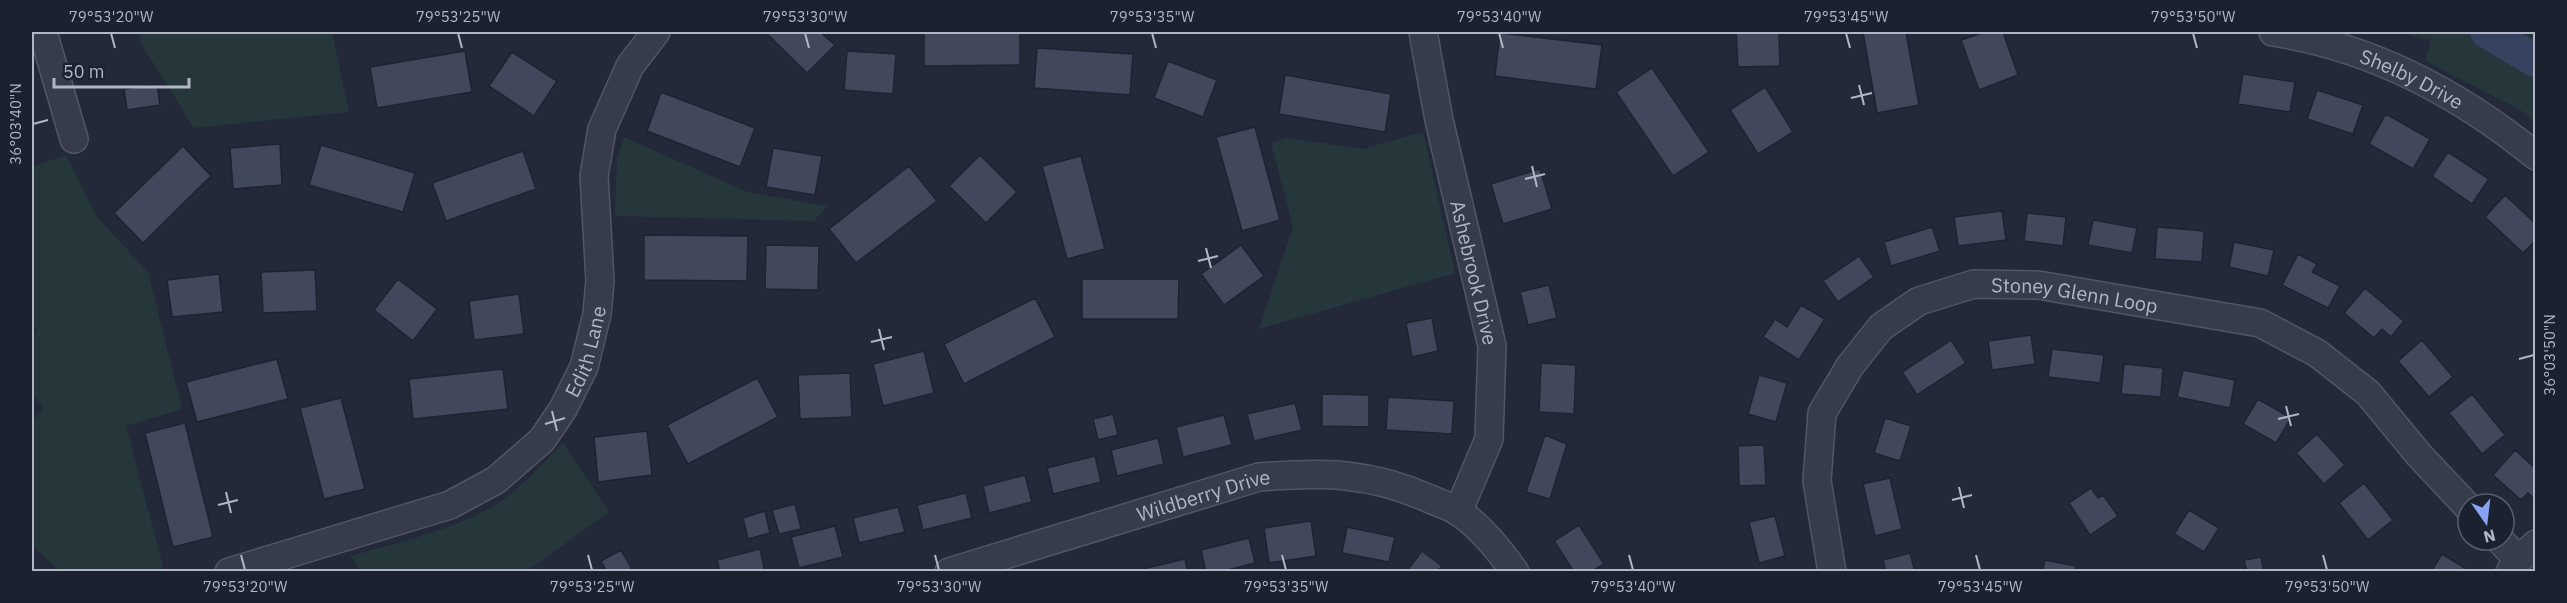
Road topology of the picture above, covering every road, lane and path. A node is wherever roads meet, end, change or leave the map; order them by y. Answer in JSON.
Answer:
{"nodes":[{"id":1,"x":43,"y":32,"type":"edge"},
{"id":2,"x":656,"y":32,"type":"edge"},
{"id":3,"x":1423,"y":32,"type":"edge"},
{"id":4,"x":2273,"y":32,"type":"edge"},
{"id":5,"x":74,"y":139,"type":"dead end"},
{"id":6,"x":2535,"y":156,"type":"edge"},
{"id":7,"x":2456,"y":494,"type":"edge"},
{"id":8,"x":1458,"y":512,"type":"junction"},
{"id":9,"x":229,"y":572,"type":"edge"},
{"id":10,"x":948,"y":572,"type":"edge"},
{"id":11,"x":1515,"y":572,"type":"edge"},
{"id":12,"x":1832,"y":572,"type":"edge"}],
"edges":[{"from":1,"to":5,"type":"street"},
{"from":2,"to":9,"type":"street","name":"Edith Lane"},
{"from":3,"to":8,"type":"street","name":"Ashebrook Drive"},
{"from":4,"to":6,"type":"street","name":"Shelby Drive"},
{"from":7,"to":12,"type":"street","name":"Stoney Glenn Loop"},
{"from":8,"to":10,"type":"street","name":"Wildberry Drive"},
{"from":8,"to":11,"type":"street","name":"Wildberry Drive"}]}
